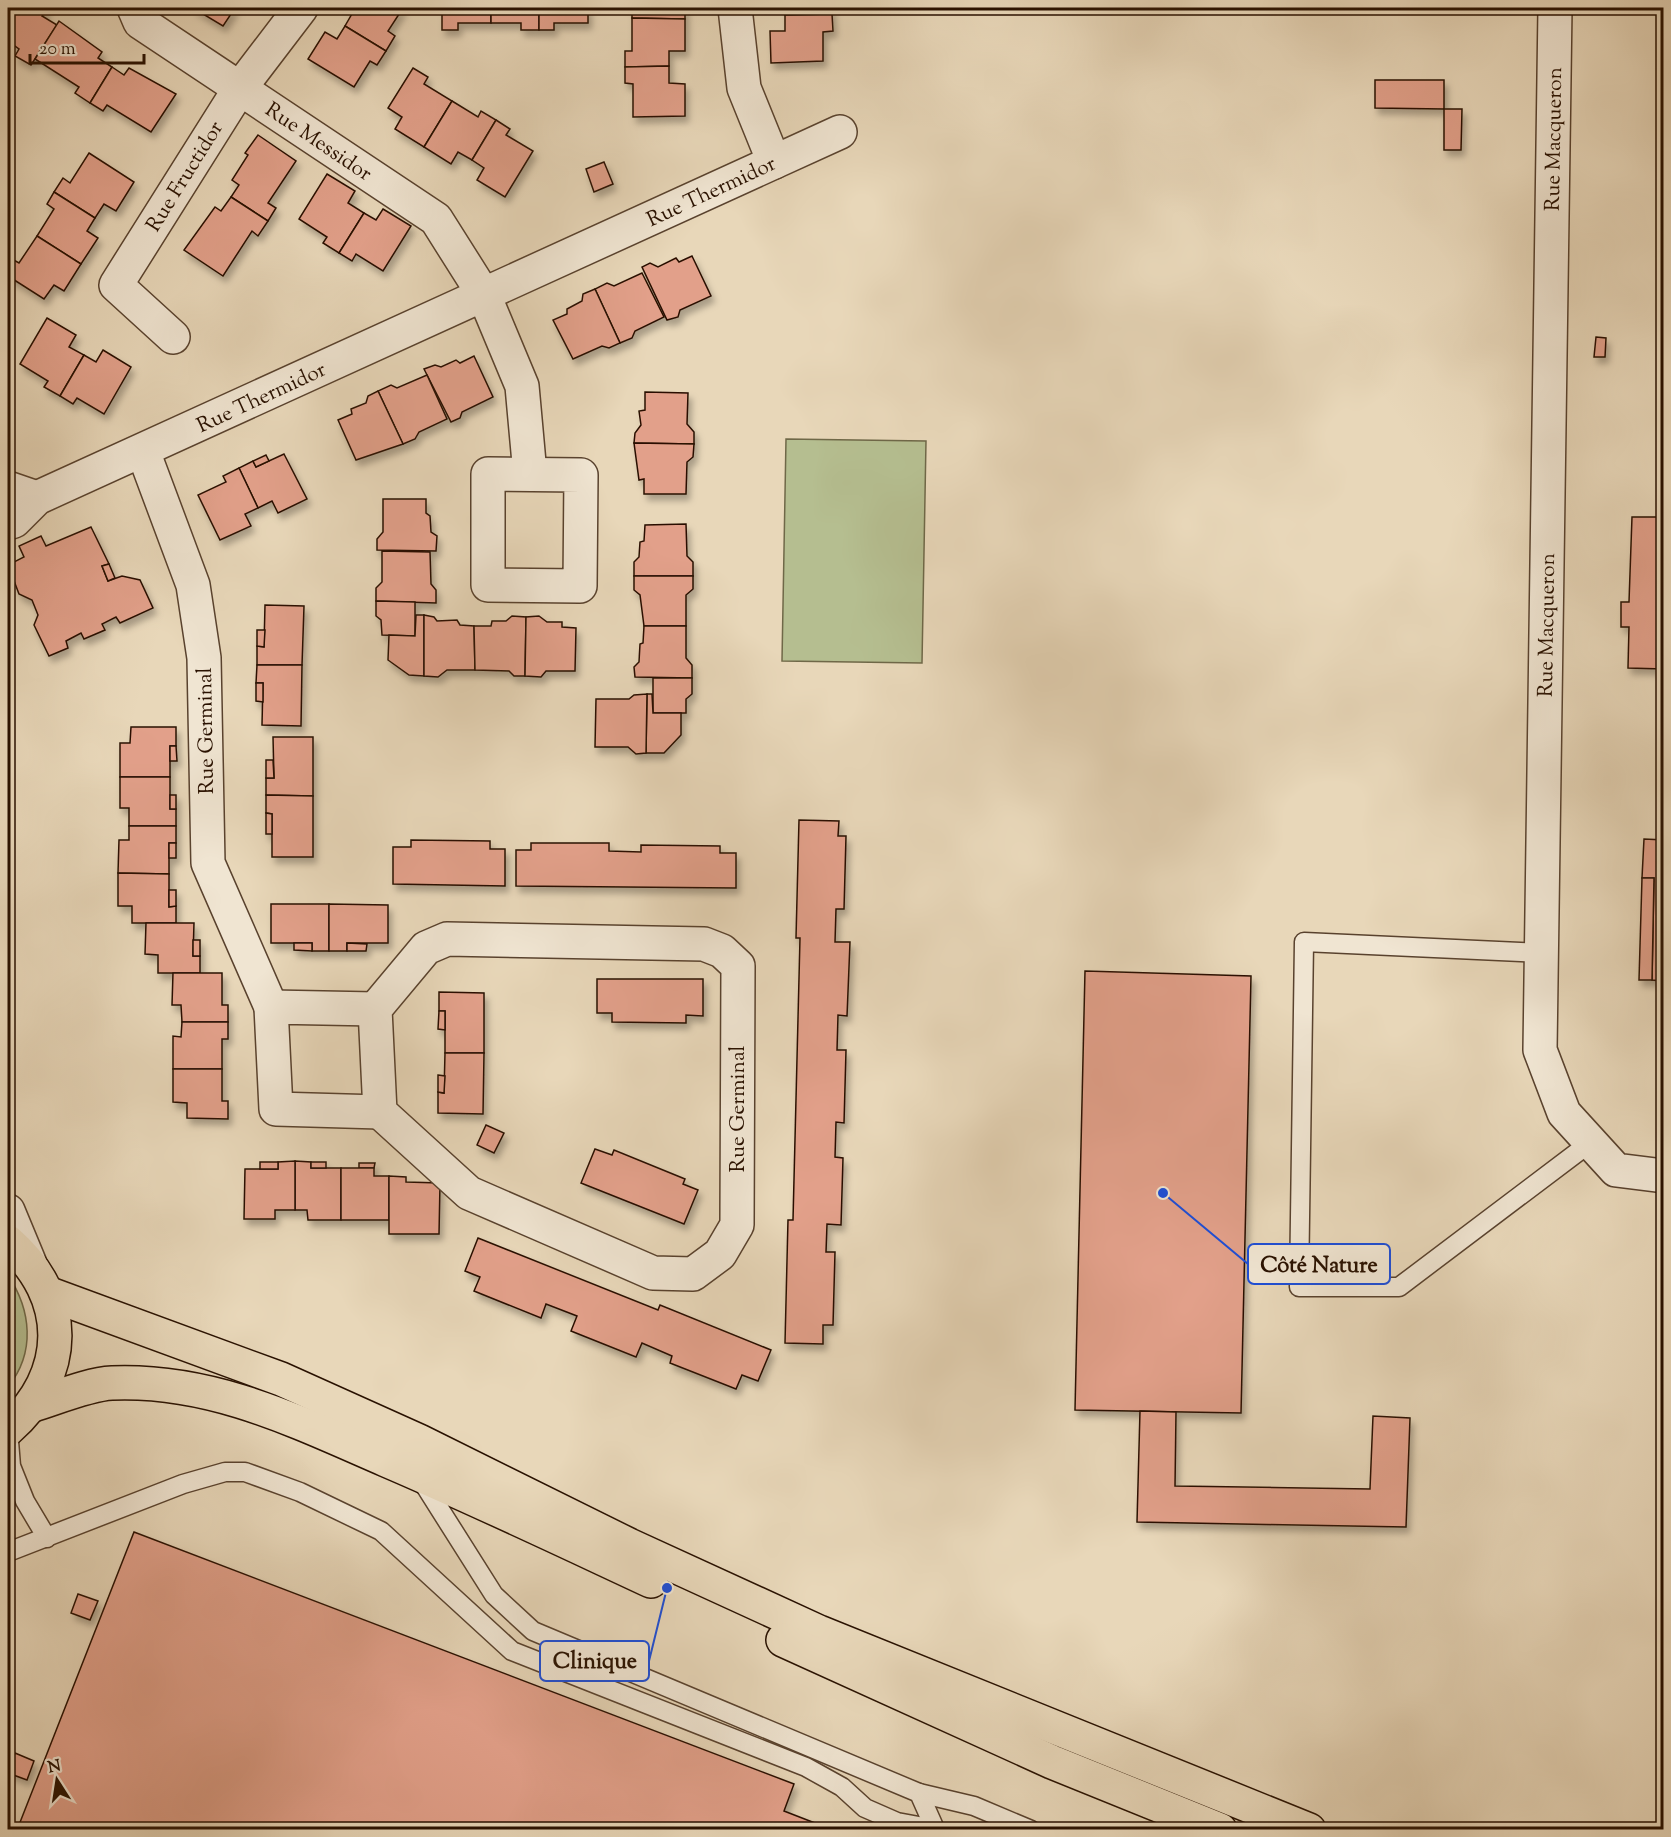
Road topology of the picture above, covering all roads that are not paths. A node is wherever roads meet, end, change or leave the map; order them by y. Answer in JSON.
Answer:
{"nodes":[{"id":1,"x":134,"y":8,"type":"edge"},
{"id":2,"x":301,"y":8,"type":"edge"},
{"id":3,"x":735,"y":8,"type":"edge"},
{"id":4,"x":1555,"y":8,"type":"edge"},
{"id":5,"x":240,"y":88,"type":"junction"},
{"id":6,"x":840,"y":132,"type":"dead end"},
{"id":7,"x":774,"y":162,"type":"junction"},
{"id":8,"x":484,"y":295,"type":"junction"},
{"id":9,"x":173,"y":337,"type":"dead end"},
{"id":10,"x":144,"y":450,"type":"junction"},
{"id":11,"x":530,"y":474,"type":"dead end"},
{"id":12,"x":22,"y":493,"type":"edge"},
{"id":13,"x":8,"y":523,"type":"edge"},
{"id":14,"x":1541,"y":953,"type":"junction"},
{"id":15,"x":271,"y":1007,"type":"junction"},
{"id":16,"x":375,"y":1009,"type":"junction"},
{"id":17,"x":380,"y":1112,"type":"junction"},
{"id":18,"x":1591,"y":1142,"type":"junction"},
{"id":19,"x":1664,"y":1176,"type":"edge"},
{"id":20,"x":8,"y":1210,"type":"edge"},
{"id":21,"x":19,"y":1253,"type":"edge"},
{"id":22,"x":47,"y":1293,"type":"junction"},
{"id":23,"x":33,"y":1405,"type":"junction"},
{"id":24,"x":8,"y":1429,"type":"edge"},
{"id":25,"x":416,"y":1473,"type":"junction"},
{"id":26,"x":47,"y":1538,"type":"junction"},
{"id":27,"x":8,"y":1552,"type":"edge"},
{"id":28,"x":919,"y":1793,"type":"junction"},
{"id":29,"x":934,"y":1829,"type":"edge"},
{"id":30,"x":1031,"y":1830,"type":"edge"},
{"id":31,"x":1220,"y":1830,"type":"edge"},
{"id":32,"x":1309,"y":1830,"type":"edge"}],
"edges":[{"from":1,"to":5,"type":"street","name":"Rue Messidor"},
{"from":2,"to":5,"type":"street","name":"Rue Fructidor"},
{"from":3,"to":7,"type":"street"},
{"from":4,"to":14,"type":"street","name":"Rue Macqueron"},
{"from":5,"to":8,"type":"street","name":"Rue Messidor"},
{"from":5,"to":9,"type":"street","name":"Rue Fructidor"},
{"from":6,"to":7,"type":"street","name":"Rue Thermidor"},
{"from":7,"to":8,"type":"street","name":"Rue Thermidor"},
{"from":8,"to":10,"type":"street","name":"Rue Thermidor"},
{"from":8,"to":11,"type":"street"},
{"from":10,"to":12,"type":"street","name":"Rue Thermidor"},
{"from":10,"to":15,"type":"street","name":"Rue Germinal"},
{"from":12,"to":13,"type":"street","name":"Rue Thermidor"},
{"from":14,"to":18,"type":"street","name":"Rue Macqueron"},
{"from":14,"to":18,"type":"lane"},
{"from":15,"to":16,"type":"street"},
{"from":15,"to":17,"type":"street","name":"Rue Germinal"},
{"from":16,"to":17,"type":"street"},
{"from":16,"to":17,"type":"street","name":"Rue Germinal"},
{"from":18,"to":19,"type":"street","name":"Rue Macqueron"},
{"from":20,"to":21,"type":"street"},
{"from":21,"to":22,"type":"main road"},
{"from":22,"to":23,"type":"main road"},
{"from":22,"to":32,"type":"main road"},
{"from":23,"to":24,"type":"main road"},
{"from":23,"to":25,"type":"main road"},
{"from":24,"to":26,"type":"lane"},
{"from":25,"to":28,"type":"lane"},
{"from":25,"to":31,"type":"main road"},
{"from":26,"to":27,"type":"lane"},
{"from":26,"to":29,"type":"lane"},
{"from":28,"to":29,"type":"lane"},
{"from":28,"to":30,"type":"lane"}]}
